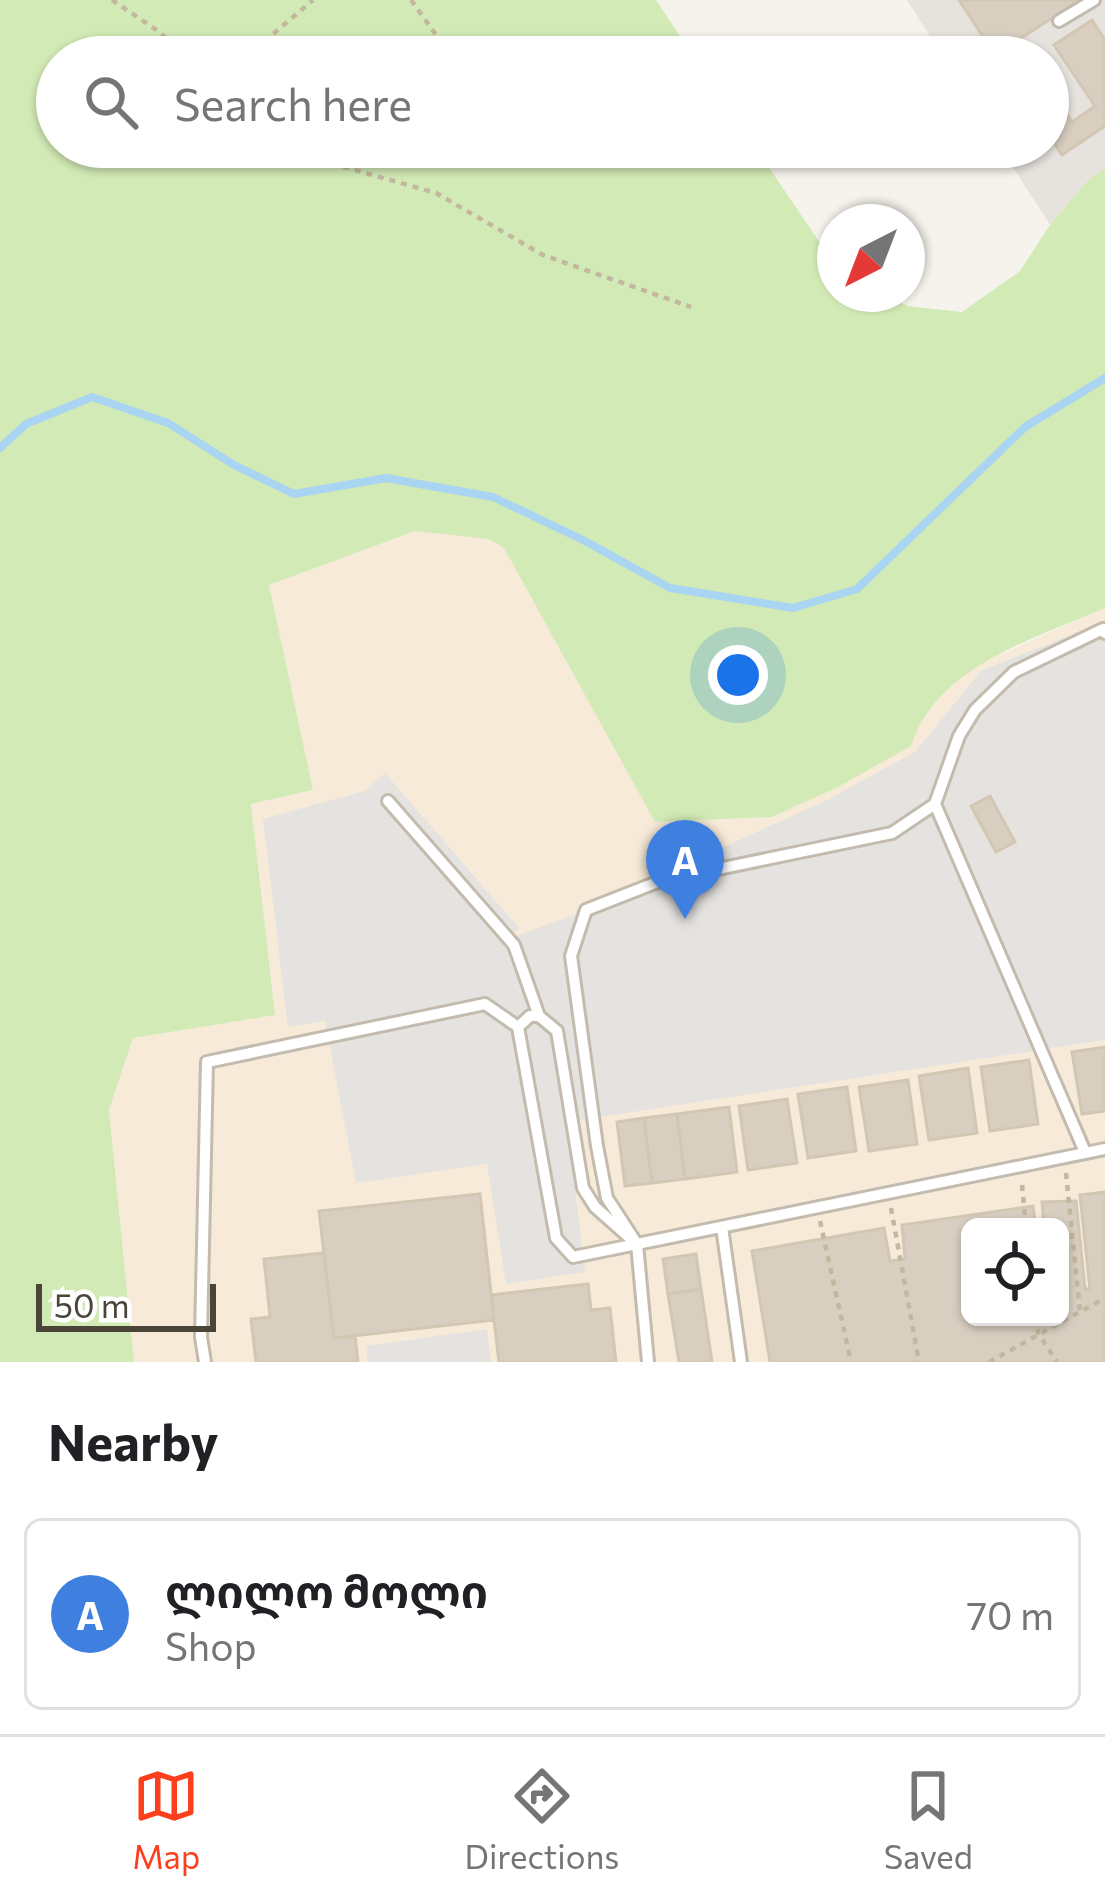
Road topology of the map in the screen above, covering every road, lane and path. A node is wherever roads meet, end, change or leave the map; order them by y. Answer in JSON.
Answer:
{"nodes":[{"id":1,"x":112,"y":0,"type":"edge"},
{"id":2,"x":313,"y":0,"type":"edge"},
{"id":3,"x":411,"y":0,"type":"edge"},
{"id":4,"x":1094,"y":0,"type":"edge"},
{"id":5,"x":1059,"y":21,"type":"dead end"},
{"id":6,"x":164,"y":36,"type":"edge"},
{"id":7,"x":271,"y":36,"type":"edge"},
{"id":8,"x":437,"y":36,"type":"edge"},
{"id":9,"x":348,"y":168,"type":"edge"},
{"id":10,"x":692,"y":307,"type":"dead end"},
{"id":11,"x":1104,"y":631,"type":"edge"},
{"id":12,"x":388,"y":801,"type":"dead end"},
{"id":13,"x":935,"y":804,"type":"junction"},
{"id":14,"x":539,"y":1016,"type":"junction"},
{"id":15,"x":518,"y":1027,"type":"junction"},
{"id":16,"x":1105,"y":1148,"type":"edge"},
{"id":17,"x":1085,"y":1152,"type":"junction"},
{"id":18,"x":1064,"y":1157,"type":"junction"},
{"id":19,"x":1020,"y":1166,"type":"junction"},
{"id":20,"x":889,"y":1194,"type":"junction"},
{"id":21,"x":818,"y":1207,"type":"junction"},
{"id":22,"x":1025,"y":1218,"type":"edge"},
{"id":23,"x":722,"y":1227,"type":"junction"},
{"id":24,"x":638,"y":1244,"type":"junction"},
{"id":25,"x":1105,"y":1298,"type":"edge"},
{"id":26,"x":1080,"y":1311,"type":"junction"},
{"id":27,"x":1037,"y":1326,"type":"edge"},
{"id":28,"x":1038,"y":1333,"type":"junction"},
{"id":29,"x":205,"y":1362,"type":"edge"},
{"id":30,"x":648,"y":1362,"type":"edge"},
{"id":31,"x":740,"y":1362,"type":"edge"},
{"id":32,"x":850,"y":1362,"type":"edge"},
{"id":33,"x":919,"y":1362,"type":"edge"},
{"id":34,"x":989,"y":1362,"type":"edge"},
{"id":35,"x":1057,"y":1362,"type":"edge"}],
"edges":[{"from":1,"to":6,"type":"path"},
{"from":2,"to":7,"type":"path"},
{"from":3,"to":8,"type":"path"},
{"from":4,"to":5,"type":"lane"},
{"from":9,"to":10,"type":"path"},
{"from":11,"to":13,"type":"lane"},
{"from":12,"to":14,"type":"lane"},
{"from":13,"to":17,"type":"lane"},
{"from":13,"to":24,"type":"lane"},
{"from":14,"to":15,"type":"lane"},
{"from":14,"to":24,"type":"lane"},
{"from":15,"to":24,"type":"lane"},
{"from":15,"to":29,"type":"lane"},
{"from":16,"to":17,"type":"lane"},
{"from":17,"to":18,"type":"lane"},
{"from":18,"to":19,"type":"lane"},
{"from":18,"to":26,"type":"path"},
{"from":19,"to":20,"type":"lane"},
{"from":19,"to":22,"type":"path"},
{"from":20,"to":21,"type":"lane"},
{"from":20,"to":33,"type":"path"},
{"from":21,"to":23,"type":"lane"},
{"from":21,"to":32,"type":"path"},
{"from":23,"to":24,"type":"lane"},
{"from":23,"to":31,"type":"lane"},
{"from":24,"to":30,"type":"lane"},
{"from":25,"to":26,"type":"path"},
{"from":26,"to":28,"type":"path"},
{"from":27,"to":28,"type":"path"},
{"from":28,"to":34,"type":"path"},
{"from":28,"to":35,"type":"path"}]}
